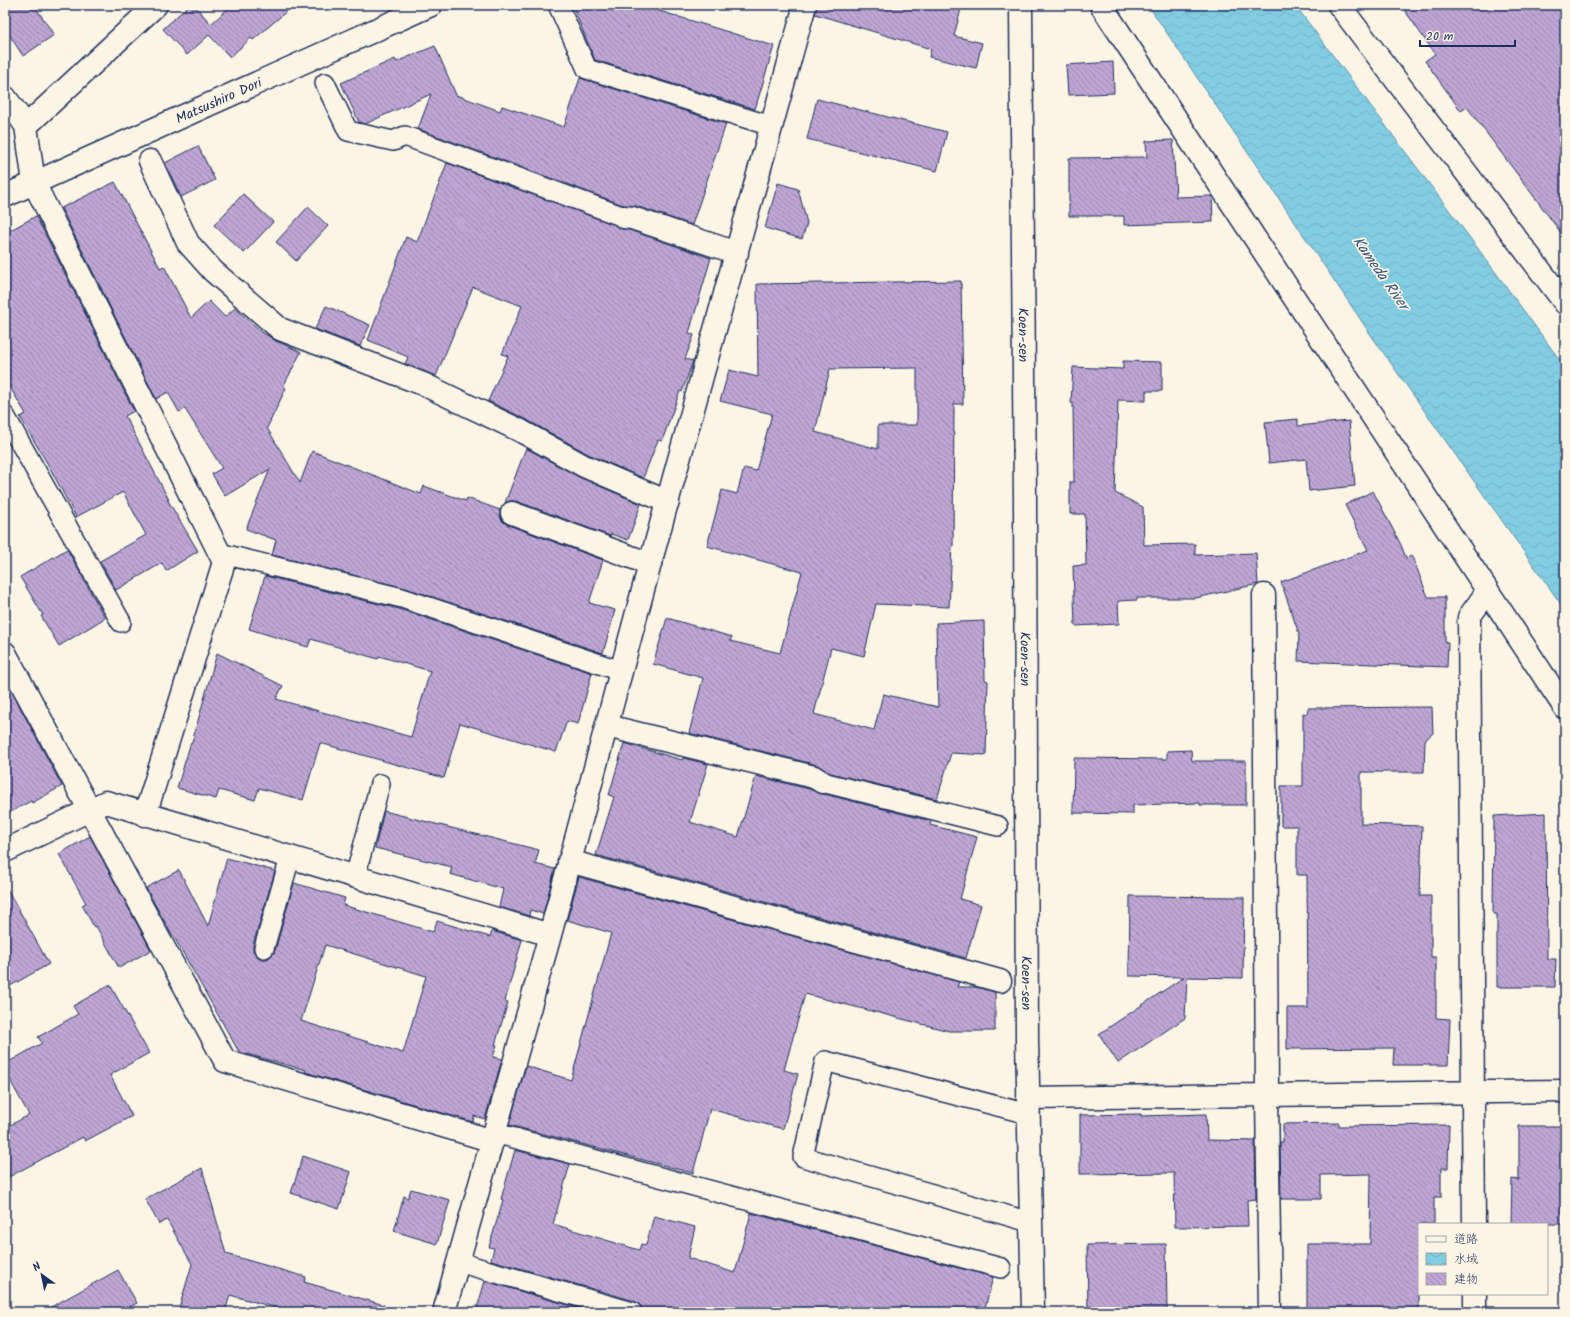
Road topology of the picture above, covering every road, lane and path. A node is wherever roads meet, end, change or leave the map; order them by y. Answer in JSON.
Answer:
{"nodes":[{"id":1,"x":156,"y":5,"type":"edge"},
{"id":2,"x":432,"y":5,"type":"edge"},
{"id":3,"x":558,"y":5,"type":"edge"},
{"id":4,"x":805,"y":5,"type":"edge"},
{"id":5,"x":1021,"y":5,"type":"edge"},
{"id":6,"x":1101,"y":5,"type":"edge"},
{"id":7,"x":1339,"y":5,"type":"edge"},
{"id":8,"x":325,"y":83,"type":"dead end"},
{"id":9,"x":5,"y":97,"type":"edge"},
{"id":10,"x":26,"y":126,"type":"junction"},
{"id":11,"x":771,"y":126,"type":"junction"},
{"id":12,"x":150,"y":160,"type":"dead end"},
{"id":13,"x":34,"y":183,"type":"junction"},
{"id":14,"x":5,"y":196,"type":"edge"},
{"id":15,"x":624,"y":217,"type":"joint"},
{"id":16,"x":737,"y":253,"type":"junction"},
{"id":17,"x":1564,"y":298,"type":"edge"},
{"id":18,"x":5,"y":416,"type":"edge"},
{"id":19,"x":668,"y":502,"type":"junction"},
{"id":20,"x":512,"y":513,"type":"dead end"},
{"id":21,"x":220,"y":553,"type":"junction"},
{"id":22,"x":650,"y":564,"type":"junction"},
{"id":23,"x":1487,"y":592,"type":"junction"},
{"id":24,"x":1264,"y":595,"type":"dead end"},
{"id":25,"x":121,"y":622,"type":"dead end"},
{"id":26,"x":5,"y":653,"type":"edge"},
{"id":27,"x":621,"y":671,"type":"junction"},
{"id":28,"x":1565,"y":708,"type":"edge"},
{"id":29,"x":607,"y":726,"type":"junction"},
{"id":30,"x":822,"y":782,"type":"joint"},
{"id":31,"x":380,"y":784,"type":"dead end"},
{"id":32,"x":89,"y":810,"type":"junction"},
{"id":33,"x":145,"y":815,"type":"junction"},
{"id":34,"x":998,"y":826,"type":"dead end"},
{"id":35,"x":5,"y":851,"type":"edge"},
{"id":36,"x":290,"y":858,"type":"junction"},
{"id":37,"x":569,"y":861,"type":"junction"},
{"id":38,"x":355,"y":877,"type":"junction"},
{"id":39,"x":550,"y":935,"type":"junction"},
{"id":40,"x":264,"y":948,"type":"dead end"},
{"id":41,"x":1000,"y":981,"type":"dead end"},
{"id":42,"x":1565,"y":1091,"type":"edge"},
{"id":43,"x":1472,"y":1092,"type":"junction"},
{"id":44,"x":1267,"y":1095,"type":"junction"},
{"id":45,"x":1028,"y":1106,"type":"junction"},
{"id":46,"x":494,"y":1137,"type":"junction"},
{"id":47,"x":1030,"y":1222,"type":"junction"},
{"id":48,"x":1474,"y":1223,"type":"edge"},
{"id":49,"x":458,"y":1262,"type":"junction"},
{"id":50,"x":1001,"y":1268,"type":"dead end"},
{"id":51,"x":1475,"y":1295,"type":"edge"},
{"id":52,"x":444,"y":1312,"type":"edge"},
{"id":53,"x":632,"y":1312,"type":"edge"},
{"id":54,"x":1033,"y":1312,"type":"edge"},
{"id":55,"x":1270,"y":1312,"type":"edge"},
{"id":56,"x":1475,"y":1312,"type":"edge"}],
"edges":[{"from":1,"to":10,"type":"street"},
{"from":2,"to":13,"type":"street","name":"Matsushiro Dori"},
{"from":3,"to":11,"type":"lane"},
{"from":4,"to":11,"type":"street"},
{"from":5,"to":45,"type":"street","name":"Koen-sen"},
{"from":6,"to":23,"type":"street"},
{"from":7,"to":17,"type":"street"},
{"from":8,"to":15,"type":"lane"},
{"from":9,"to":10,"type":"street"},
{"from":10,"to":13,"type":"street"},
{"from":11,"to":16,"type":"street"},
{"from":12,"to":19,"type":"street"},
{"from":13,"to":14,"type":"street","name":"Matsushiro Dori"},
{"from":13,"to":21,"type":"street"},
{"from":15,"to":16,"type":"street"},
{"from":16,"to":19,"type":"street"},
{"from":18,"to":25,"type":"lane"},
{"from":19,"to":22,"type":"street"},
{"from":20,"to":22,"type":"street"},
{"from":21,"to":27,"type":"lane"},
{"from":21,"to":33,"type":"street"},
{"from":22,"to":27,"type":"street"},
{"from":23,"to":28,"type":"street"},
{"from":23,"to":43,"type":"street"},
{"from":24,"to":44,"type":"street"},
{"from":26,"to":32,"type":"street"},
{"from":27,"to":29,"type":"street"},
{"from":29,"to":30,"type":"street"},
{"from":29,"to":37,"type":"street"},
{"from":30,"to":34,"type":"lane"},
{"from":31,"to":38,"type":"lane"},
{"from":32,"to":33,"type":"street"},
{"from":32,"to":35,"type":"street"},
{"from":32,"to":46,"type":"street"},
{"from":33,"to":36,"type":"street"},
{"from":36,"to":38,"type":"street"},
{"from":36,"to":40,"type":"lane"},
{"from":37,"to":39,"type":"street"},
{"from":37,"to":41,"type":"street"},
{"from":38,"to":39,"type":"street"},
{"from":39,"to":46,"type":"street"},
{"from":42,"to":43,"type":"street"},
{"from":43,"to":44,"type":"street"},
{"from":43,"to":48,"type":"street"},
{"from":44,"to":45,"type":"street"},
{"from":44,"to":55,"type":"street"},
{"from":45,"to":47,"type":"street","name":"Koen-sen"},
{"from":45,"to":47,"type":"lane"},
{"from":46,"to":49,"type":"street"},
{"from":46,"to":50,"type":"lane"},
{"from":47,"to":54,"type":"street","name":"Koen-sen"},
{"from":49,"to":52,"type":"street"},
{"from":49,"to":53,"type":"lane"},
{"from":51,"to":56,"type":"street"}]}
